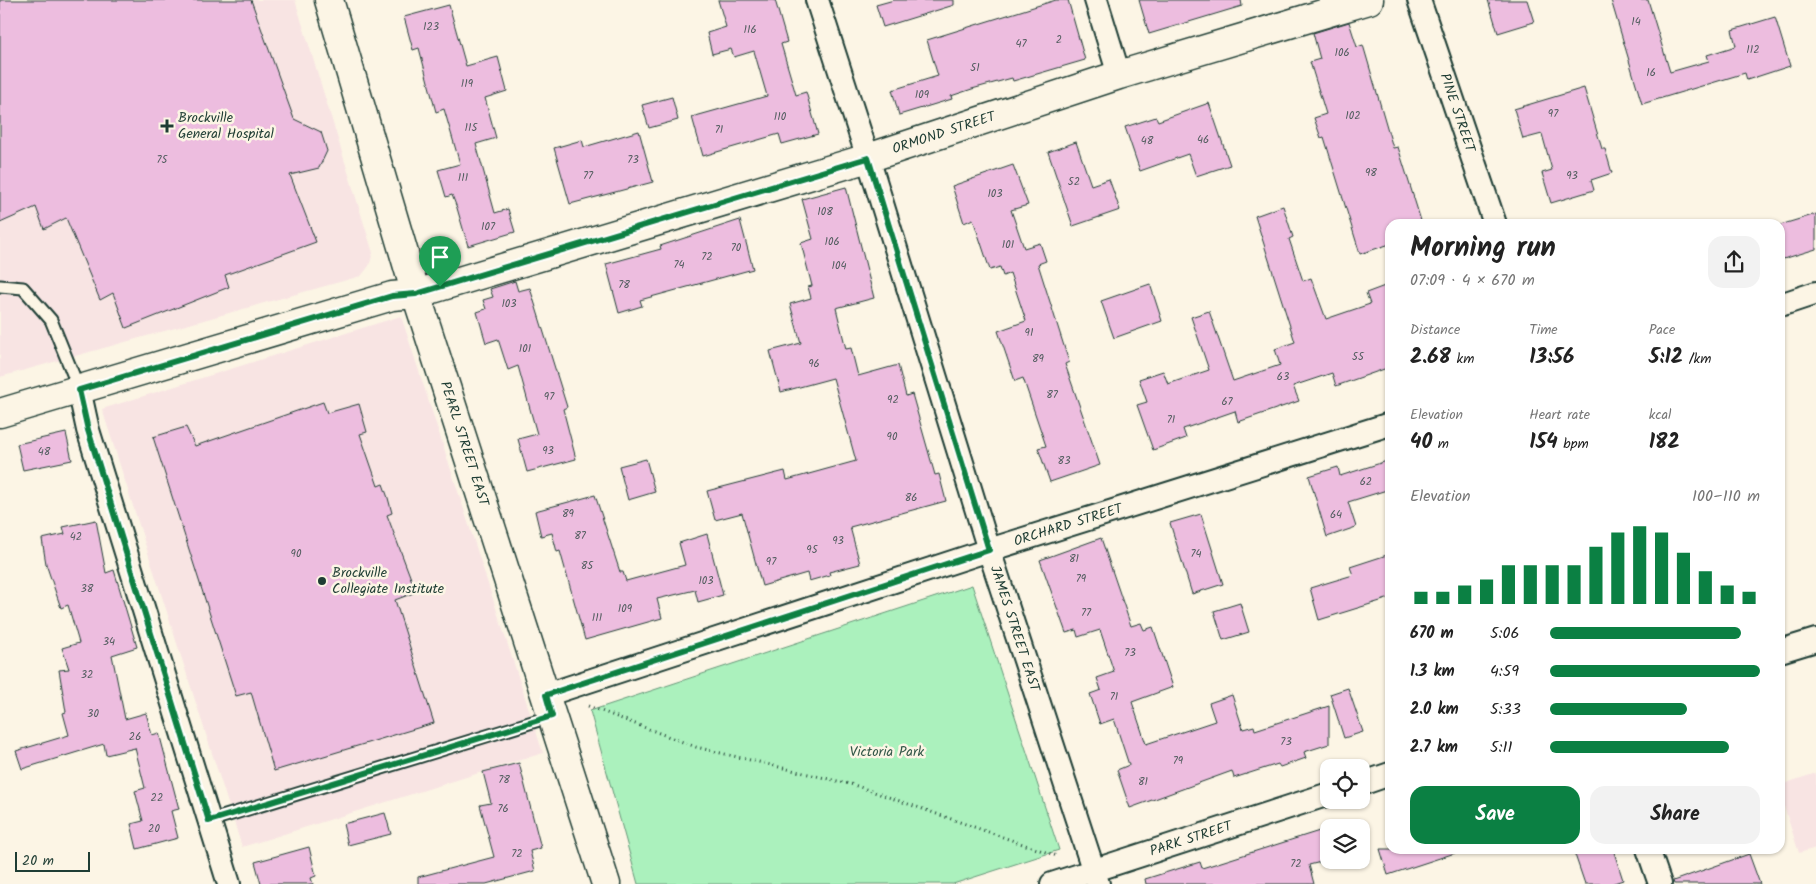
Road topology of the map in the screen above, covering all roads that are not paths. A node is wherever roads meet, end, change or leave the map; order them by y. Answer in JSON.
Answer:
{"nodes":[{"id":1,"x":329,"y":0,"type":"edge"},
{"id":2,"x":817,"y":0,"type":"edge"},
{"id":3,"x":1096,"y":0,"type":"edge"},
{"id":4,"x":1369,"y":0,"type":"edge"},
{"id":5,"x":1419,"y":0,"type":"edge"},
{"id":6,"x":1119,"y":75,"type":"junction"},
{"id":7,"x":868,"y":158,"type":"junction"},
{"id":8,"x":1493,"y":219,"type":"edge"},
{"id":9,"x":0,"y":286,"type":"edge"},
{"id":10,"x":1816,"y":293,"type":"edge"},
{"id":11,"x":416,"y":294,"type":"junction"},
{"id":12,"x":1785,"y":303,"type":"edge"},
{"id":13,"x":79,"y":390,"type":"junction"},
{"id":14,"x":0,"y":413,"type":"edge"},
{"id":15,"x":1385,"y":426,"type":"edge"},
{"id":16,"x":989,"y":550,"type":"junction"},
{"id":17,"x":1816,"y":640,"type":"edge"},
{"id":18,"x":1785,"y":649,"type":"edge"},
{"id":19,"x":549,"y":706,"type":"junction"},
{"id":20,"x":1385,"y":776,"type":"edge"},
{"id":21,"x":1370,"y":781,"type":"edge"},
{"id":22,"x":1320,"y":797,"type":"edge"},
{"id":23,"x":209,"y":821,"type":"junction"},
{"id":24,"x":1650,"y":854,"type":"edge"},
{"id":25,"x":1096,"y":877,"type":"edge"},
{"id":26,"x":229,"y":884,"type":"edge"},
{"id":27,"x":606,"y":884,"type":"edge"},
{"id":28,"x":1052,"y":884,"type":"edge"},
{"id":29,"x":1660,"y":884,"type":"edge"}],
"edges":[{"from":1,"to":11,"type":"street","name":"PEARL STREET EAST"},
{"from":2,"to":7,"type":"street","name":"JAMES STREET EAST"},
{"from":3,"to":6,"type":"street"},
{"from":4,"to":6,"type":"street","name":"ORMOND STREET"},
{"from":5,"to":8,"type":"street","name":"PINE STREET"},
{"from":6,"to":7,"type":"street","name":"ORMOND STREET"},
{"from":7,"to":11,"type":"street","name":"ORMOND STREET"},
{"from":7,"to":16,"type":"street","name":"JAMES STREET EAST"},
{"from":9,"to":13,"type":"lane"},
{"from":10,"to":12,"type":"street"},
{"from":11,"to":13,"type":"street","name":"ORMOND STREET"},
{"from":11,"to":19,"type":"street","name":"PEARL STREET EAST"},
{"from":13,"to":14,"type":"street","name":"ORMOND STREET"},
{"from":13,"to":23,"type":"street"},
{"from":15,"to":16,"type":"street","name":"ORCHARD STREET"},
{"from":16,"to":19,"type":"street","name":"ORCHARD STREET"},
{"from":16,"to":25,"type":"street","name":"JAMES STREET EAST"},
{"from":17,"to":18,"type":"street"},
{"from":19,"to":23,"type":"lane"},
{"from":19,"to":27,"type":"street","name":"PEARL STREET EAST"},
{"from":20,"to":21,"type":"street"},
{"from":22,"to":25,"type":"street","name":"PARK STREET"},
{"from":23,"to":26,"type":"street"},
{"from":24,"to":29,"type":"street"},
{"from":25,"to":28,"type":"street","name":"PARK STREET"}]}
